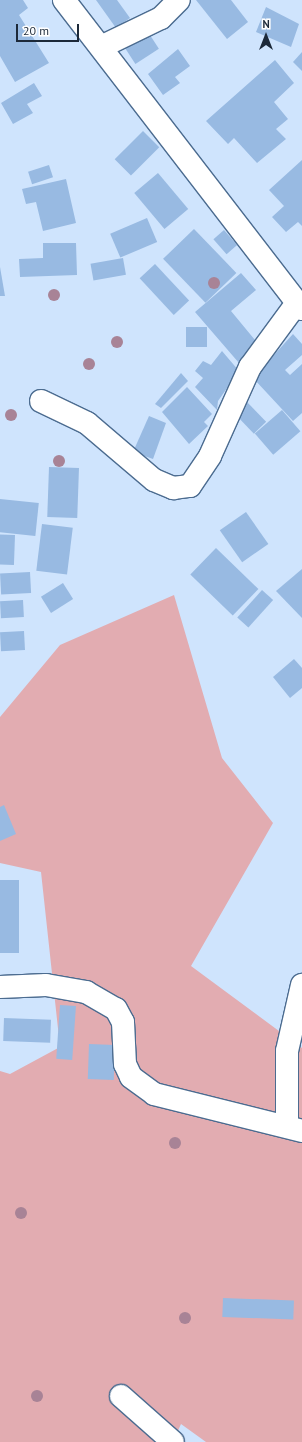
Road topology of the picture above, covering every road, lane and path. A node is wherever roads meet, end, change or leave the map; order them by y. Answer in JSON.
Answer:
{"nodes":[{"id":1,"x":64,"y":0,"type":"edge"},
{"id":2,"x":179,"y":0,"type":"edge"},
{"id":3,"x":103,"y":46,"type":"junction"},
{"id":4,"x":299,"y":306,"type":"edge"},
{"id":5,"x":41,"y":401,"type":"dead end"},
{"id":6,"x":302,"y":984,"type":"edge"},
{"id":7,"x":0,"y":987,"type":"edge"},
{"id":8,"x":295,"y":1128,"type":"edge"},
{"id":9,"x":120,"y":1396,"type":"dead end"},
{"id":10,"x":173,"y":1442,"type":"edge"}],
"edges":[{"from":1,"to":3,"type":"street"},
{"from":2,"to":3,"type":"street"},
{"from":3,"to":4,"type":"street"},
{"from":4,"to":5,"type":"street"},
{"from":6,"to":8,"type":"street"},
{"from":7,"to":8,"type":"street"},
{"from":9,"to":10,"type":"street"}]}
